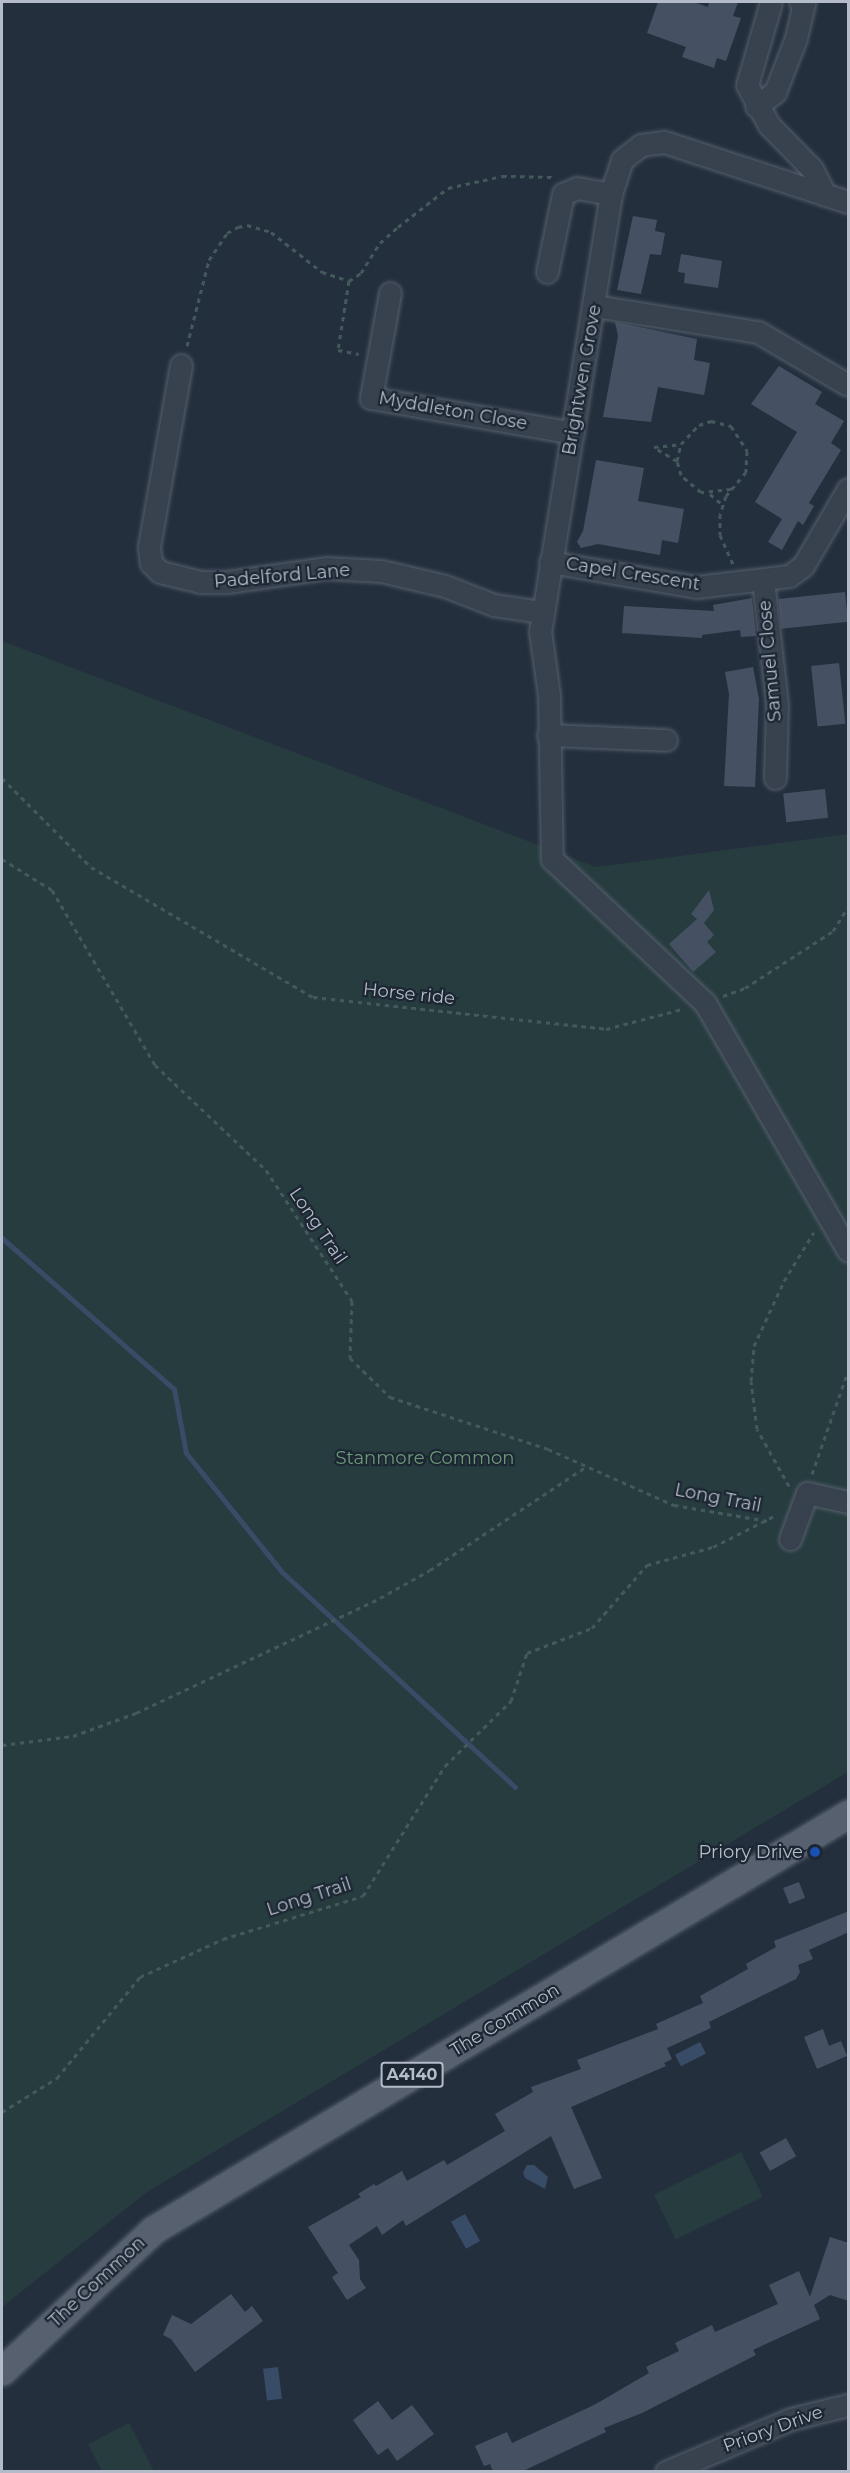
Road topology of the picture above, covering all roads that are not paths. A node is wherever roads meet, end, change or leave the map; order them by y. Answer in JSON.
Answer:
{"nodes":[{"id":1,"x":771,"y":2,"type":"edge"},
{"id":2,"x":803,"y":2,"type":"edge"},
{"id":3,"x":756,"y":106,"type":"junction"},
{"id":4,"x":611,"y":194,"type":"junction"},
{"id":5,"x":825,"y":195,"type":"junction"},
{"id":6,"x":849,"y":202,"type":"edge"},
{"id":7,"x":547,"y":272,"type":"dead end"},
{"id":8,"x":390,"y":293,"type":"dead end"},
{"id":9,"x":595,"y":306,"type":"junction"},
{"id":10,"x":181,"y":365,"type":"road end"},
{"id":11,"x":849,"y":385,"type":"edge"},
{"id":12,"x":573,"y":433,"type":"junction"},
{"id":13,"x":849,"y":489,"type":"edge"},
{"id":14,"x":550,"y":562,"type":"junction"},
{"id":15,"x":764,"y":580,"type":"junction"},
{"id":16,"x":541,"y":612,"type":"junction"},
{"id":17,"x":548,"y":735,"type":"junction"},
{"id":18,"x":666,"y":740,"type":"dead end"},
{"id":19,"x":775,"y":778,"type":"dead end"},
{"id":20,"x":849,"y":1251,"type":"edge"},
{"id":21,"x":849,"y":1502,"type":"edge"},
{"id":22,"x":790,"y":1539,"type":"dead end"},
{"id":23,"x":849,"y":1814,"type":"edge"},
{"id":24,"x":2,"y":2371,"type":"edge"},
{"id":25,"x":849,"y":2405,"type":"edge"},
{"id":26,"x":666,"y":2472,"type":"edge"}],
"edges":[{"from":1,"to":3,"type":"street"},
{"from":2,"to":3,"type":"street"},
{"from":3,"to":5,"type":"street"},
{"from":4,"to":5,"type":"street","name":"Brightwen Grove"},
{"from":4,"to":7,"type":"street"},
{"from":4,"to":9,"type":"street","name":"Brightwen Grove"},
{"from":5,"to":6,"type":"street","name":"Brightwen Grove"},
{"from":8,"to":12,"type":"street","name":"Myddleton Close"},
{"from":9,"to":11,"type":"street"},
{"from":9,"to":12,"type":"street","name":"Brightwen Grove"},
{"from":10,"to":16,"type":"street","name":"Padelford Lane"},
{"from":12,"to":14,"type":"street","name":"Brightwen Grove"},
{"from":13,"to":15,"type":"street","name":"Capel Crescent"},
{"from":14,"to":15,"type":"street","name":"Capel Crescent"},
{"from":14,"to":16,"type":"street","name":"Brightwen Grove"},
{"from":15,"to":19,"type":"street","name":"Samuel Close"},
{"from":16,"to":17,"type":"street","name":"Brightwen Grove"},
{"from":17,"to":18,"type":"street"},
{"from":17,"to":20,"type":"street","name":"Brightwen Grove"},
{"from":21,"to":22,"type":"street"},
{"from":23,"to":24,"type":"main road","name":"The Common","number":"A4140"},
{"from":25,"to":26,"type":"street","name":"Priory Drive"}]}
